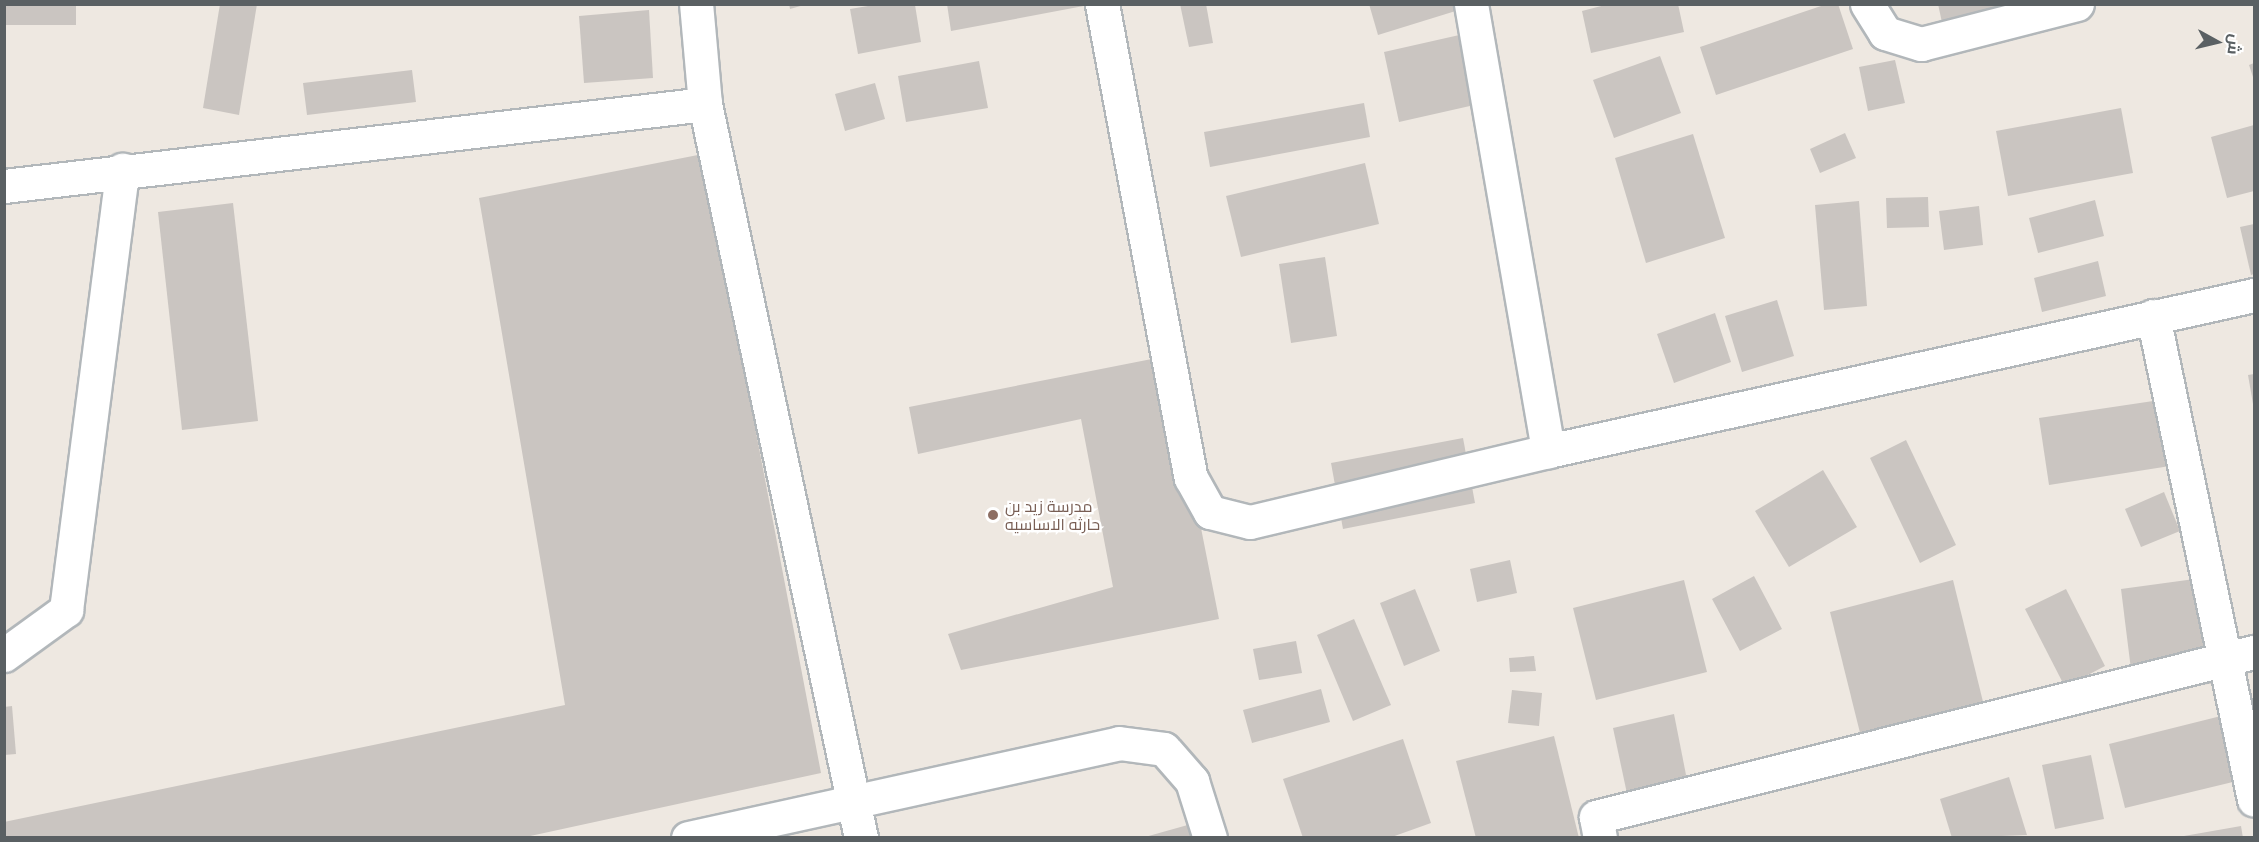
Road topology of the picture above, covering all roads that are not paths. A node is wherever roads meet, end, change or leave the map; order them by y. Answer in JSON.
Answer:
{"nodes":[{"id":1,"x":696,"y":4,"type":"edge"},
{"id":2,"x":1102,"y":4,"type":"edge"},
{"id":3,"x":1471,"y":4,"type":"edge"},
{"id":4,"x":1867,"y":4,"type":"edge"},
{"id":5,"x":2077,"y":4,"type":"edge"},
{"id":6,"x":705,"y":104,"type":"junction"},
{"id":7,"x":122,"y":170,"type":"junction"},
{"id":8,"x":4,"y":186,"type":"edge"},
{"id":9,"x":2254,"y":295,"type":"edge"},
{"id":10,"x":2152,"y":316,"type":"junction"},
{"id":11,"x":1548,"y":452,"type":"junction"},
{"id":12,"x":4,"y":655,"type":"edge"},
{"id":13,"x":2240,"y":655,"type":"edge"},
{"id":14,"x":2254,"y":800,"type":"edge"},
{"id":15,"x":849,"y":803,"type":"junction"},
{"id":16,"x":688,"y":837,"type":"edge"},
{"id":17,"x":861,"y":837,"type":"edge"},
{"id":18,"x":1210,"y":837,"type":"edge"},
{"id":19,"x":1600,"y":837,"type":"edge"}],
"edges":[{"from":1,"to":6,"type":"street"},
{"from":2,"to":11,"type":"street"},
{"from":3,"to":11,"type":"street"},
{"from":4,"to":5,"type":"street"},
{"from":6,"to":7,"type":"street"},
{"from":6,"to":15,"type":"street"},
{"from":7,"to":8,"type":"street"},
{"from":7,"to":12,"type":"street"},
{"from":9,"to":10,"type":"street"},
{"from":10,"to":11,"type":"street"},
{"from":10,"to":13,"type":"street"},
{"from":13,"to":14,"type":"street"},
{"from":13,"to":19,"type":"street"},
{"from":15,"to":16,"type":"street"},
{"from":15,"to":17,"type":"street"},
{"from":15,"to":18,"type":"street"}]}
